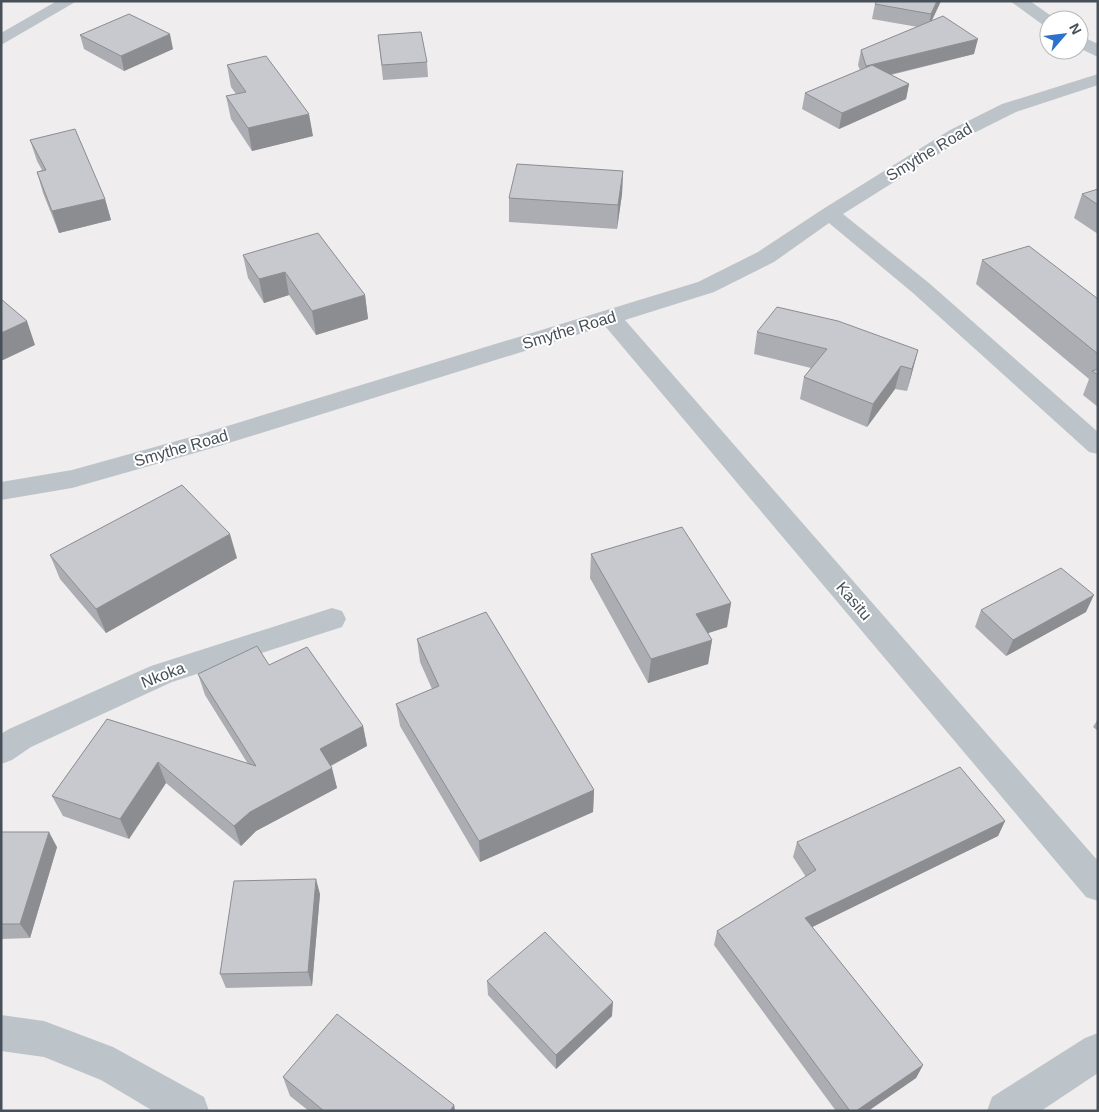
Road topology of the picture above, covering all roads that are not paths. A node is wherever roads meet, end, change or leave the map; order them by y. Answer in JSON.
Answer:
{"nodes":[{"id":1,"x":69,"y":1,"type":"edge"},
{"id":2,"x":1018,"y":1,"type":"edge"},
{"id":3,"x":1039,"y":15,"type":"edge"},
{"id":4,"x":1,"y":40,"type":"edge"},
{"id":5,"x":1098,"y":79,"type":"edge"},
{"id":6,"x":830,"y":213,"type":"junction"},
{"id":7,"x":610,"y":318,"type":"junction"},
{"id":8,"x":1098,"y":446,"type":"edge"},
{"id":9,"x":1,"y":490,"type":"edge"},
{"id":10,"x":332,"y":620,"type":"dead end"},
{"id":11,"x":1,"y":751,"type":"edge"},
{"id":12,"x":1098,"y":886,"type":"edge"},
{"id":13,"x":1,"y":1033,"type":"edge"},
{"id":14,"x":1098,"y":1051,"type":"edge"},
{"id":15,"x":190,"y":1111,"type":"edge"},
{"id":16,"x":1006,"y":1111,"type":"edge"}],
"edges":[{"from":1,"to":4,"type":"street"},
{"from":2,"to":3,"type":"street"},
{"from":5,"to":6,"type":"street","name":"Smythe Road"},
{"from":6,"to":7,"type":"street","name":"Smythe Road"},
{"from":6,"to":8,"type":"street"},
{"from":7,"to":9,"type":"street","name":"Smythe Road"},
{"from":7,"to":12,"type":"street","name":"Kasitu"},
{"from":10,"to":11,"type":"street","name":"Nkoka"},
{"from":13,"to":15,"type":"street"},
{"from":14,"to":16,"type":"street"}]}
